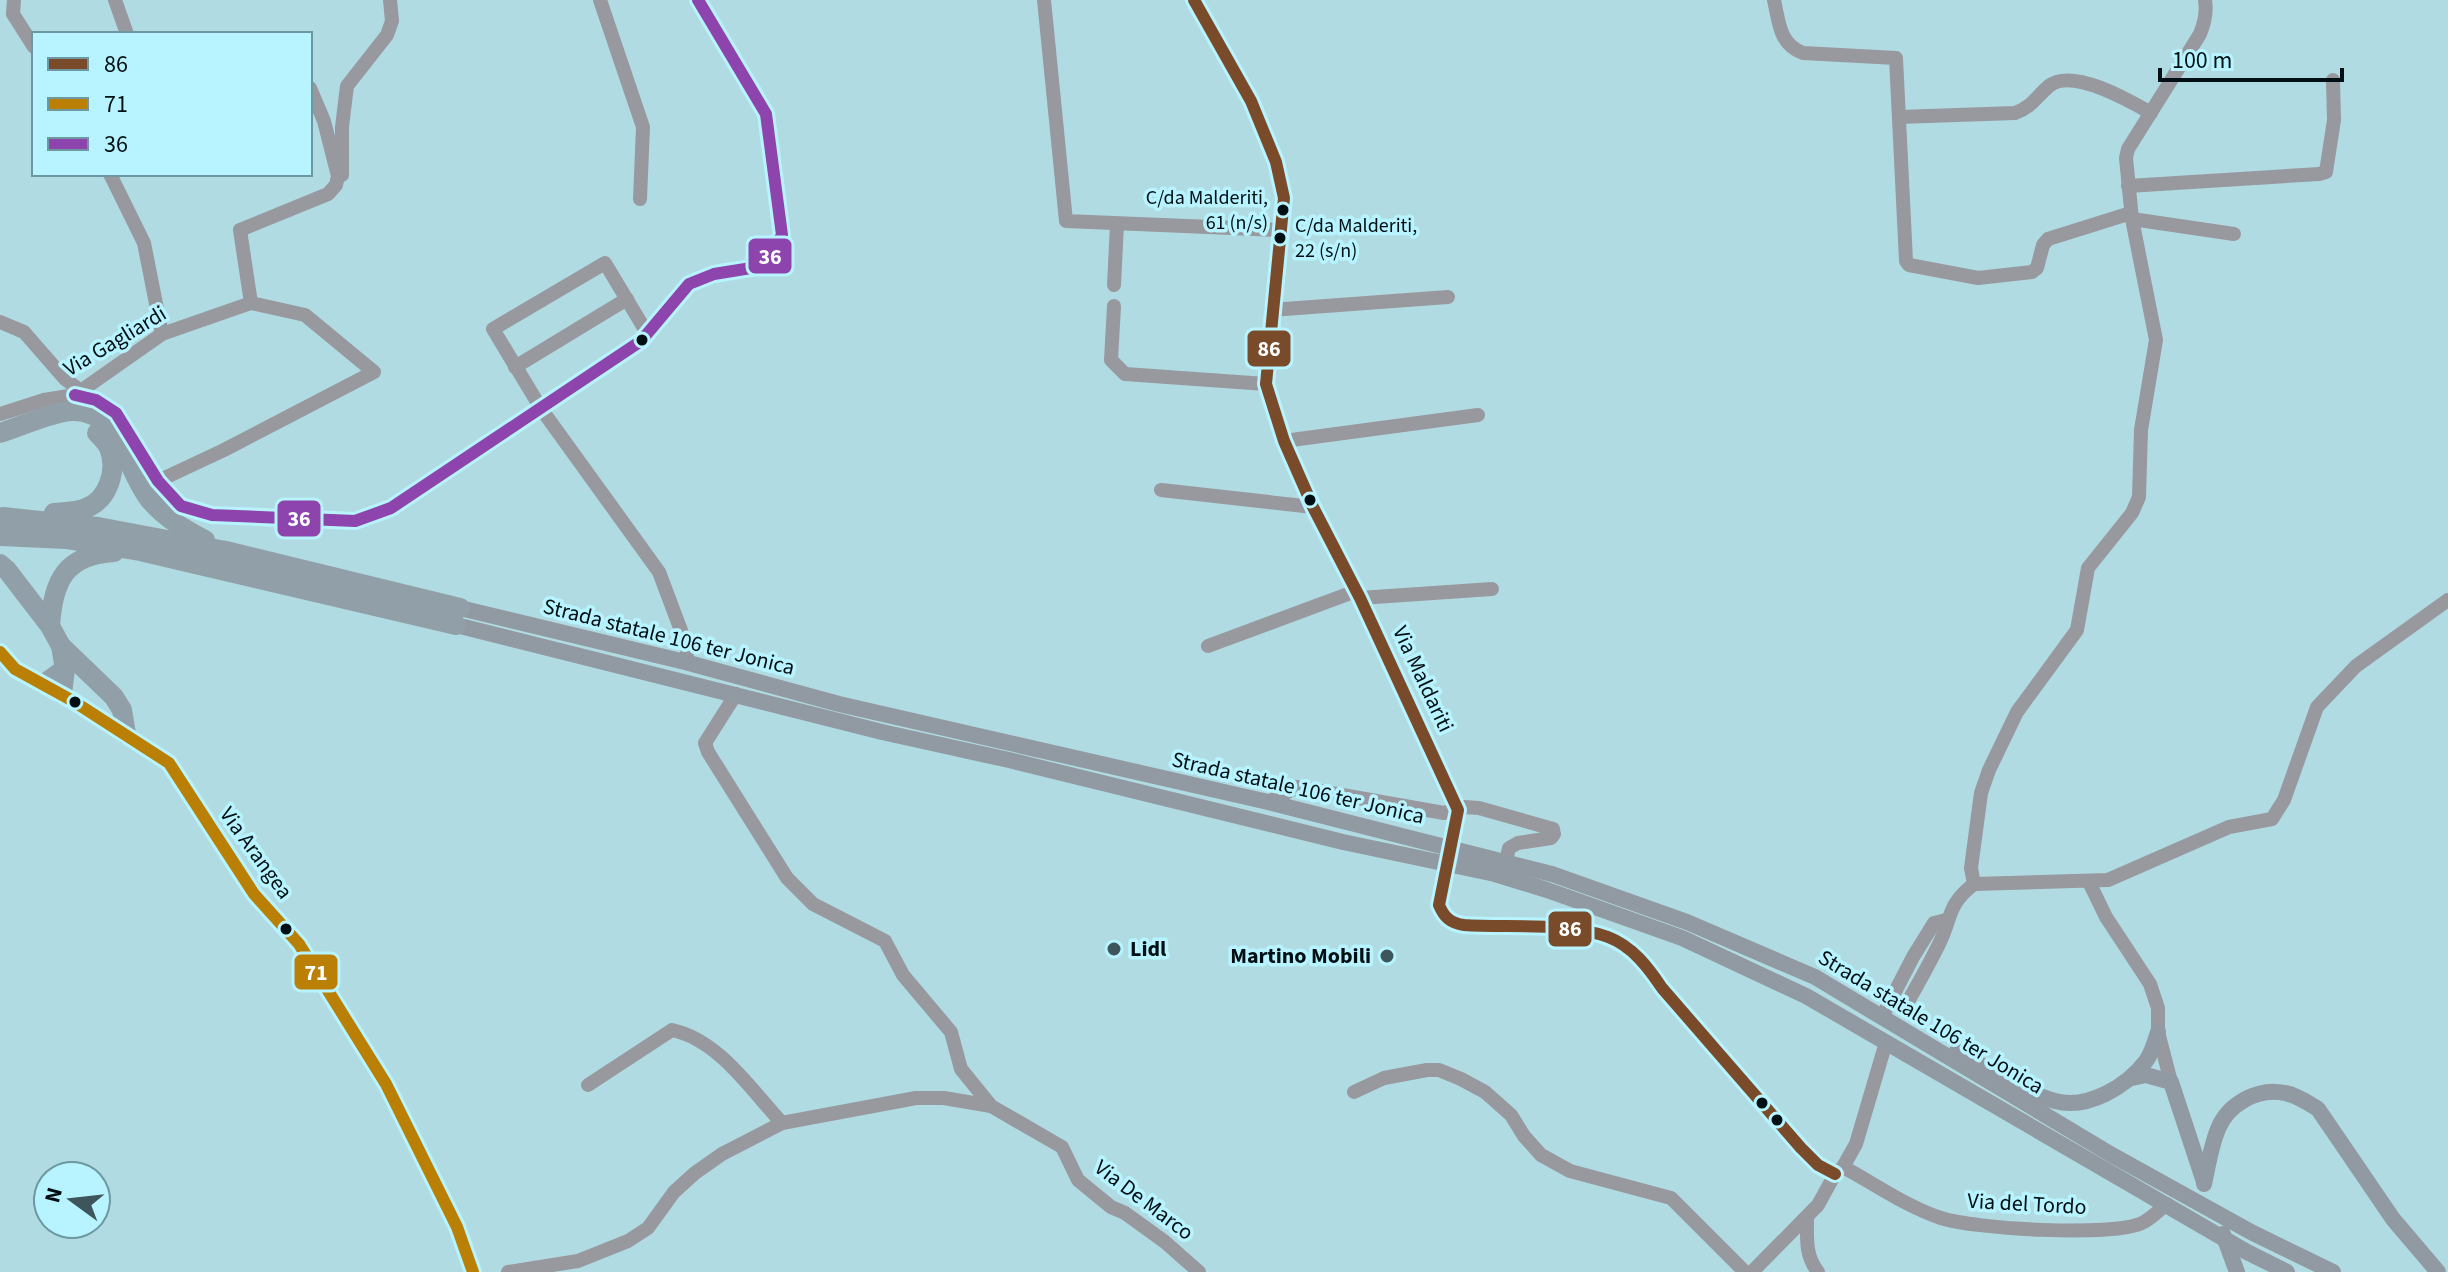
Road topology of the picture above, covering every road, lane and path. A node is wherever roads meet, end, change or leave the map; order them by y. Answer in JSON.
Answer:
{"nodes":[{"id":1,"x":14,"y":0,"type":"edge"},
{"id":2,"x":115,"y":0,"type":"edge"},
{"id":3,"x":390,"y":0,"type":"edge"},
{"id":4,"x":600,"y":0,"type":"edge"},
{"id":5,"x":698,"y":0,"type":"edge"},
{"id":6,"x":1044,"y":0,"type":"edge"},
{"id":7,"x":1194,"y":0,"type":"edge"},
{"id":8,"x":1774,"y":0,"type":"edge"},
{"id":9,"x":2205,"y":0,"type":"edge"},
{"id":10,"x":126,"y":32,"type":"edge"},
{"id":11,"x":32,"y":44,"type":"edge"},
{"id":12,"x":2333,"y":80,"type":"dead end"},
{"id":13,"x":312,"y":93,"type":"edge"},
{"id":14,"x":2151,"y":113,"type":"junction"},
{"id":15,"x":1899,"y":117,"type":"junction"},
{"id":16,"x":111,"y":176,"type":"edge"},
{"id":17,"x":338,"y":176,"type":"junction"},
{"id":18,"x":2128,"y":186,"type":"junction"},
{"id":19,"x":640,"y":199,"type":"dead end"},
{"id":20,"x":2132,"y":216,"type":"junction"},
{"id":21,"x":1117,"y":224,"type":"junction"},
{"id":22,"x":1281,"y":230,"type":"junction"},
{"id":23,"x":2234,"y":234,"type":"dead end"},
{"id":24,"x":1114,"y":285,"type":"dead end"},
{"id":25,"x":1448,"y":297,"type":"dead end"},
{"id":26,"x":627,"y":299,"type":"junction"},
{"id":27,"x":251,"y":303,"type":"junction"},
{"id":28,"x":1114,"y":306,"type":"dead end"},
{"id":29,"x":1271,"y":310,"type":"junction"},
{"id":30,"x":0,"y":322,"type":"edge"},
{"id":31,"x":647,"y":333,"type":"junction"},
{"id":32,"x":162,"y":334,"type":"junction"},
{"id":33,"x":515,"y":367,"type":"junction"},
{"id":34,"x":1266,"y":384,"type":"junction"},
{"id":35,"x":78,"y":393,"type":"junction"},
{"id":36,"x":542,"y":410,"type":"junction"},
{"id":37,"x":0,"y":414,"type":"edge"},
{"id":38,"x":1478,"y":415,"type":"dead end"},
{"id":39,"x":36,"y":421,"type":"junction"},
{"id":40,"x":0,"y":433,"type":"edge"},
{"id":41,"x":1284,"y":441,"type":"junction"},
{"id":42,"x":158,"y":481,"type":"junction"},
{"id":43,"x":1161,"y":490,"type":"dead end"},
{"id":44,"x":1313,"y":507,"type":"junction"},
{"id":45,"x":1,"y":523,"type":"edge"},
{"id":46,"x":140,"y":551,"type":"junction"},
{"id":47,"x":226,"y":551,"type":"junction"},
{"id":48,"x":0,"y":564,"type":"edge"},
{"id":49,"x":1492,"y":589,"type":"dead end"},
{"id":50,"x":1358,"y":595,"type":"junction"},
{"id":51,"x":2448,"y":600,"type":"edge"},
{"id":52,"x":458,"y":616,"type":"junction"},
{"id":53,"x":50,"y":626,"type":"junction"},
{"id":54,"x":1208,"y":646,"type":"dead end"},
{"id":55,"x":0,"y":652,"type":"edge"},
{"id":56,"x":685,"y":662,"type":"junction"},
{"id":57,"x":7,"y":668,"type":"edge"},
{"id":58,"x":74,"y":669,"type":"junction"},
{"id":59,"x":60,"y":693,"type":"junction"},
{"id":60,"x":736,"y":694,"type":"junction"},
{"id":61,"x":126,"y":734,"type":"junction"},
{"id":62,"x":1268,"y":802,"type":"junction"},
{"id":63,"x":1456,"y":816,"type":"junction"},
{"id":64,"x":1506,"y":861,"type":"junction"},
{"id":65,"x":2089,"y":882,"type":"junction"},
{"id":66,"x":1974,"y":884,"type":"junction"},
{"id":67,"x":1946,"y":920,"type":"junction"},
{"id":68,"x":1904,"y":1009,"type":"dead end"},
{"id":69,"x":1883,"y":1015,"type":"junction"},
{"id":70,"x":2158,"y":1032,"type":"junction"},
{"id":71,"x":1931,"y":1048,"type":"junction"},
{"id":72,"x":1884,"y":1049,"type":"dead end"},
{"id":73,"x":2132,"y":1078,"type":"junction"},
{"id":74,"x":2171,"y":1082,"type":"junction"},
{"id":75,"x":588,"y":1085,"type":"dead end"},
{"id":76,"x":1354,"y":1092,"type":"dead end"},
{"id":77,"x":991,"y":1106,"type":"junction"},
{"id":78,"x":782,"y":1123,"type":"junction"},
{"id":79,"x":1839,"y":1170,"type":"junction"},
{"id":80,"x":2204,"y":1184,"type":"junction"},
{"id":81,"x":2167,"y":1204,"type":"junction"},
{"id":82,"x":1807,"y":1218,"type":"junction"},
{"id":83,"x":2440,"y":1270,"type":"edge"},
{"id":84,"x":473,"y":1272,"type":"edge"},
{"id":85,"x":508,"y":1272,"type":"edge"},
{"id":86,"x":1199,"y":1272,"type":"edge"},
{"id":87,"x":1745,"y":1272,"type":"edge"},
{"id":88,"x":1752,"y":1272,"type":"edge"},
{"id":89,"x":1818,"y":1272,"type":"edge"},
{"id":90,"x":2237,"y":1272,"type":"edge"},
{"id":91,"x":2287,"y":1272,"type":"edge"},
{"id":92,"x":2333,"y":1272,"type":"edge"}],
"edges":[{"from":1,"to":11,"type":"street"},
{"from":2,"to":10,"type":"street"},
{"from":3,"to":17,"type":"street"},
{"from":4,"to":19,"type":"street"},
{"from":5,"to":31,"type":"street"},
{"from":6,"to":21,"type":"street"},
{"from":7,"to":22,"type":"street","name":"Via Maldariti"},
{"from":8,"to":15,"type":"street"},
{"from":9,"to":14,"type":"street"},
{"from":12,"to":18,"type":"street"},
{"from":13,"to":17,"type":"street"},
{"from":14,"to":15,"type":"street"},
{"from":14,"to":18,"type":"street"},
{"from":15,"to":20,"type":"street"},
{"from":16,"to":32,"type":"street"},
{"from":17,"to":27,"type":"street"},
{"from":18,"to":20,"type":"street"},
{"from":20,"to":23,"type":"street"},
{"from":20,"to":66,"type":"street"},
{"from":21,"to":22,"type":"street"},
{"from":21,"to":24,"type":"street"},
{"from":22,"to":29,"type":"street","name":"Via Maldariti"},
{"from":25,"to":29,"type":"street"},
{"from":26,"to":31,"type":"street"},
{"from":26,"to":33,"type":"street"},
{"from":26,"to":33,"type":"street"},
{"from":27,"to":32,"type":"street","name":"Via Gagliardi"},
{"from":27,"to":42,"type":"street"},
{"from":28,"to":34,"type":"street"},
{"from":29,"to":34,"type":"street","name":"Via Maldariti"},
{"from":30,"to":35,"type":"street"},
{"from":31,"to":36,"type":"street"},
{"from":32,"to":35,"type":"street","name":"Via Gagliardi"},
{"from":33,"to":36,"type":"street"},
{"from":34,"to":41,"type":"street","name":"Via Maldariti"},
{"from":35,"to":37,"type":"street","name":"Via Gagliardi"},
{"from":35,"to":42,"type":"street"},
{"from":36,"to":42,"type":"street"},
{"from":36,"to":56,"type":"street"},
{"from":38,"to":41,"type":"street"},
{"from":39,"to":40,"type":"highway"},
{"from":39,"to":45,"type":"highway"},
{"from":39,"to":47,"type":"highway"},
{"from":41,"to":44,"type":"street","name":"Via Maldariti"},
{"from":43,"to":44,"type":"street"},
{"from":44,"to":50,"type":"street","name":"Via Maldariti"},
{"from":45,"to":46,"type":"highway"},
{"from":45,"to":47,"type":"highway"},
{"from":46,"to":52,"type":"highway"},
{"from":46,"to":53,"type":"highway"},
{"from":47,"to":52,"type":"highway"},
{"from":48,"to":53,"type":"highway"},
{"from":49,"to":50,"type":"street"},
{"from":50,"to":54,"type":"street"},
{"from":50,"to":63,"type":"street","name":"Via Maldariti"},
{"from":51,"to":65,"type":"street"},
{"from":52,"to":56,"type":"main road","name":"Strada statale 106 ter Jonica"},
{"from":52,"to":60,"type":"main road","name":"Strada statale 106 ter Jonica"},
{"from":53,"to":58,"type":"highway"},
{"from":55,"to":57,"type":"street","name":"Via Arangea"},
{"from":56,"to":62,"type":"main road","name":"Strada statale 106 ter Jonica"},
{"from":57,"to":59,"type":"street","name":"Via Arangea"},
{"from":58,"to":59,"type":"highway"},
{"from":58,"to":59,"type":"highway"},
{"from":58,"to":61,"type":"highway"},
{"from":59,"to":61,"type":"street","name":"Via Arangea"},
{"from":60,"to":77,"type":"street"},
{"from":60,"to":81,"type":"main road","name":"Strada statale 106 ter Jonica"},
{"from":61,"to":84,"type":"street","name":"Via Arangea"},
{"from":62,"to":63,"type":"street"},
{"from":62,"to":64,"type":"main road","name":"Strada statale 106 ter Jonica"},
{"from":63,"to":64,"type":"street"},
{"from":63,"to":79,"type":"street"},
{"from":64,"to":69,"type":"main road","name":"Strada statale 106 ter Jonica"},
{"from":65,"to":66,"type":"street"},
{"from":65,"to":70,"type":"street"},
{"from":66,"to":67,"type":"street"},
{"from":67,"to":68,"type":"street"},
{"from":67,"to":69,"type":"street"},
{"from":69,"to":71,"type":"main road","name":"Strada statale 106 ter Jonica"},
{"from":70,"to":73,"type":"main road"},
{"from":70,"to":74,"type":"street"},
{"from":71,"to":73,"type":"main road"},
{"from":71,"to":92,"type":"main road","name":"Strada statale 106 ter Jonica"},
{"from":72,"to":79,"type":"street"},
{"from":73,"to":74,"type":"main road"},
{"from":74,"to":80,"type":"main road"},
{"from":75,"to":78,"type":"street"},
{"from":76,"to":87,"type":"street"},
{"from":77,"to":78,"type":"street"},
{"from":77,"to":86,"type":"street","name":"Via De Marco"},
{"from":78,"to":85,"type":"street"},
{"from":79,"to":81,"type":"street","name":"Via del Tordo"},
{"from":79,"to":82,"type":"street"},
{"from":80,"to":83,"type":"main road"},
{"from":80,"to":90,"type":"main road"},
{"from":81,"to":91,"type":"main road","name":"Strada statale 106 ter Jonica"},
{"from":82,"to":88,"type":"street"},
{"from":82,"to":89,"type":"street"}]}
